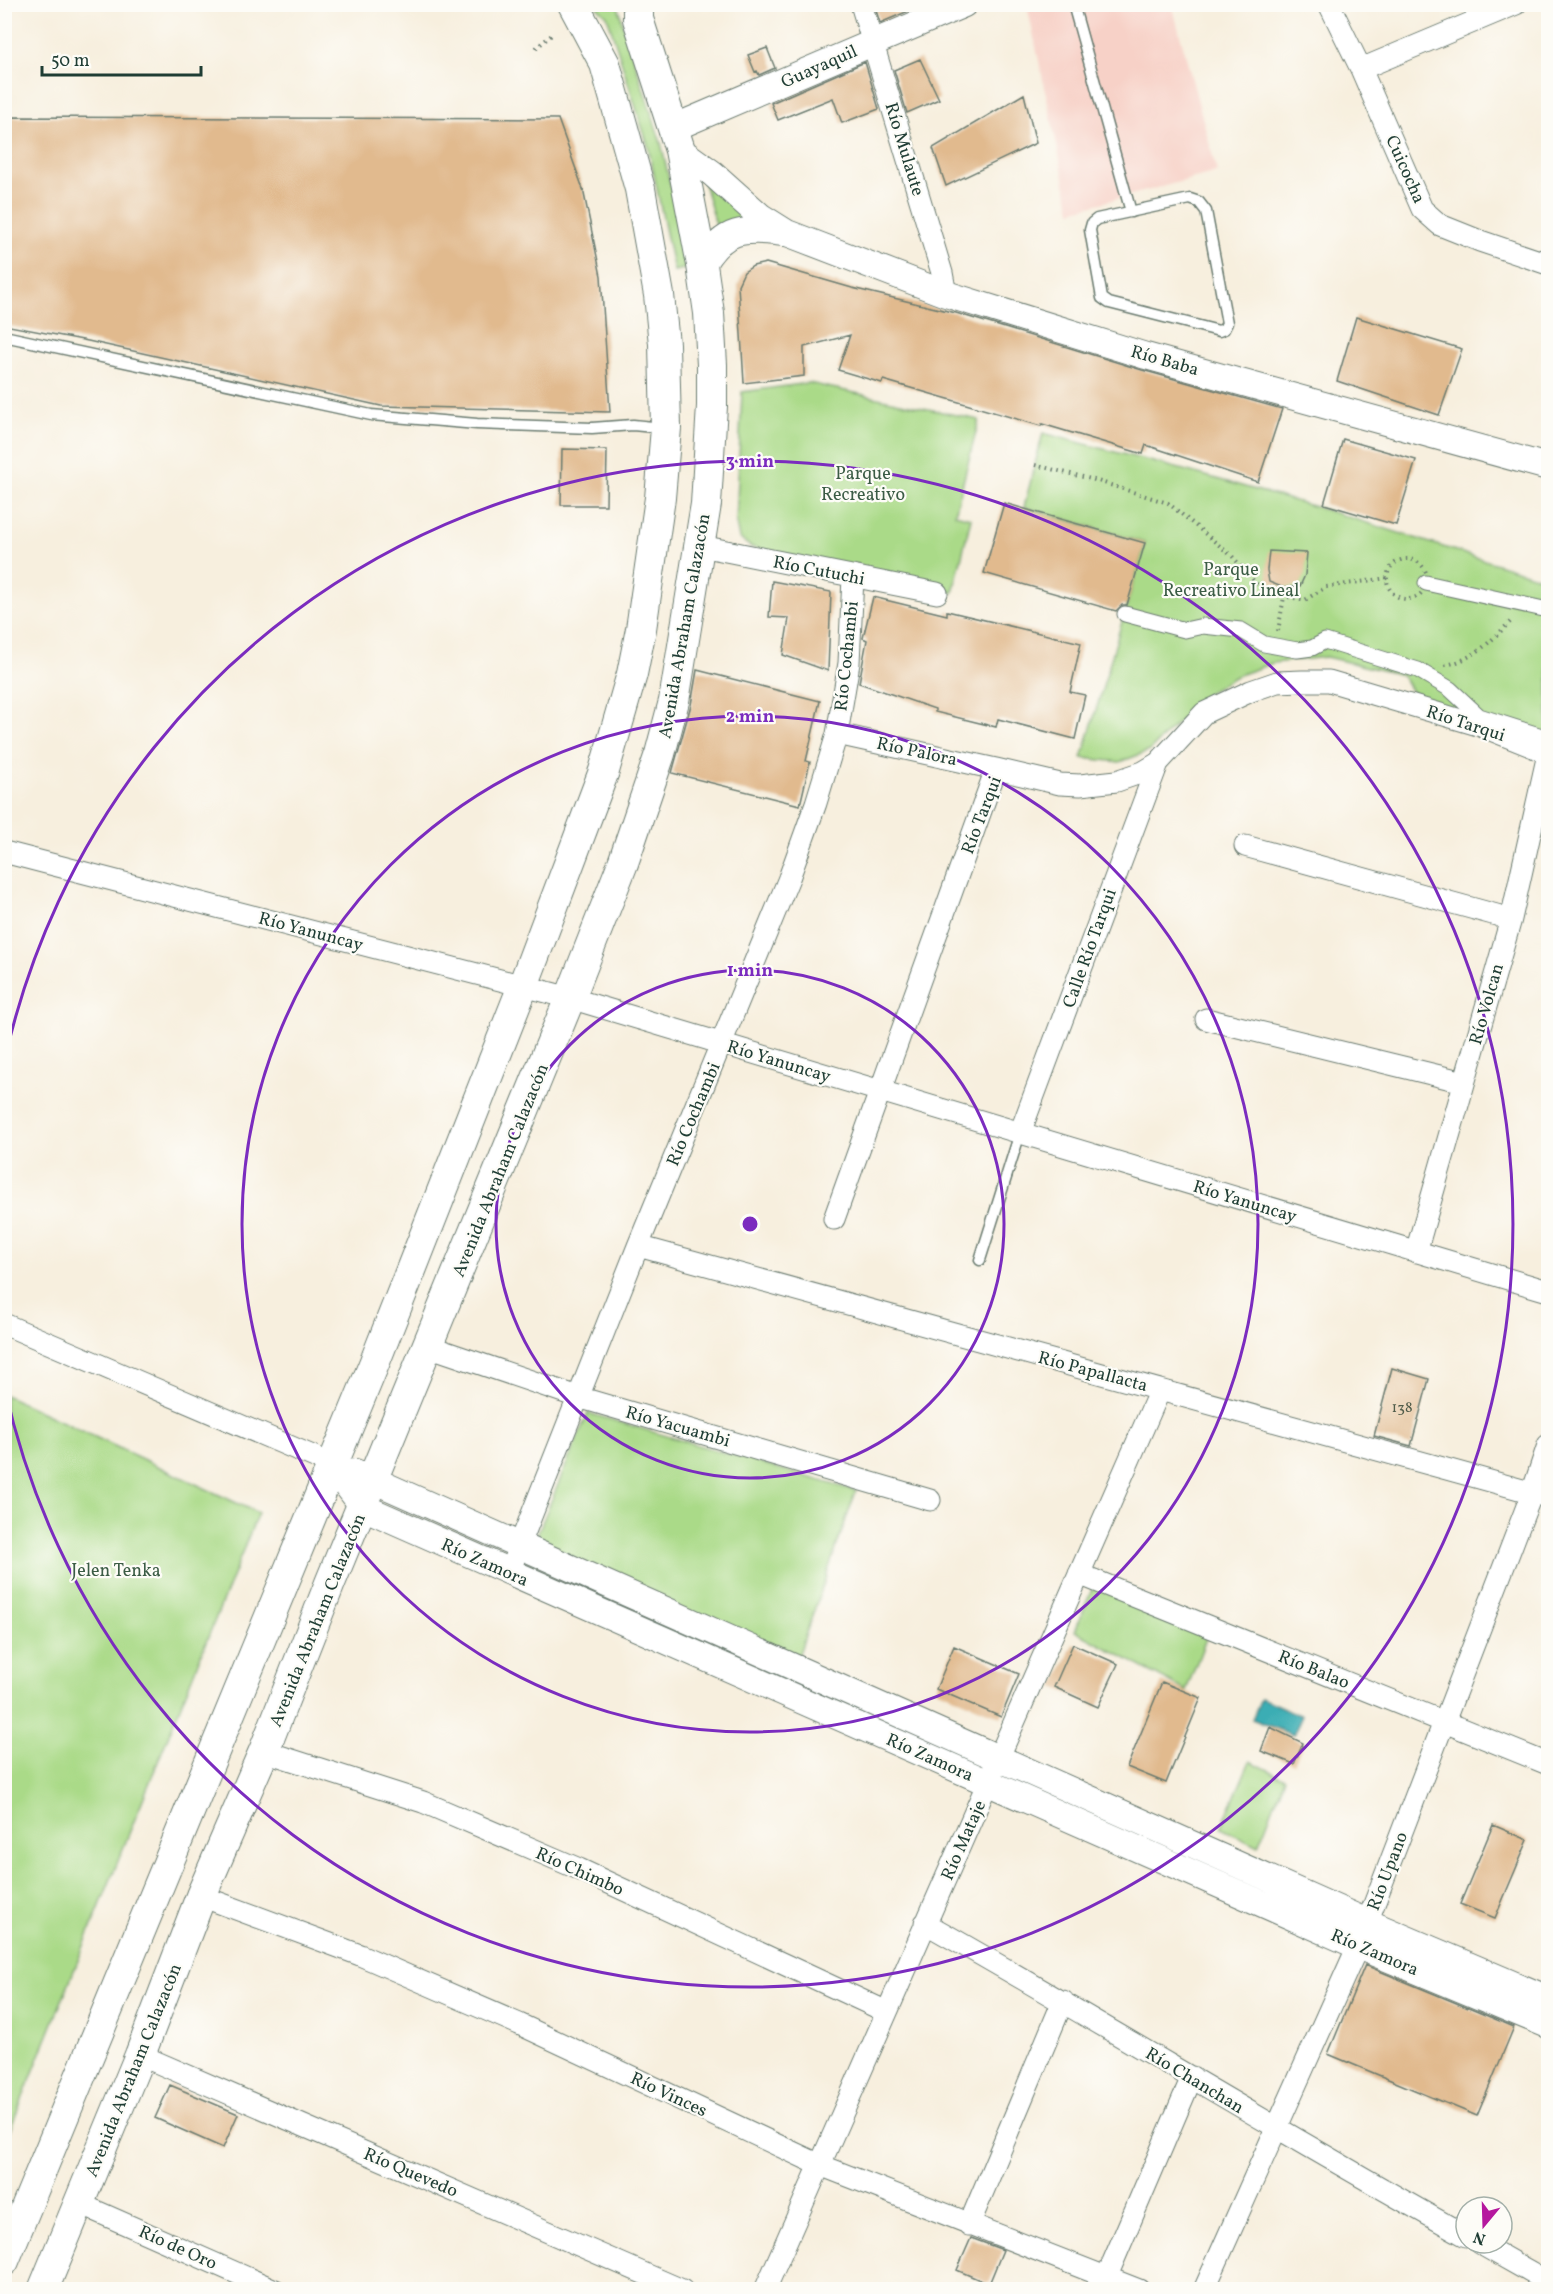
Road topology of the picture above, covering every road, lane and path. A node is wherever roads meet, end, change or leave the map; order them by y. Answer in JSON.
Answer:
{"nodes":[{"id":1,"x":573,"y":4,"type":"edge"},
{"id":2,"x":638,"y":4,"type":"edge"},
{"id":3,"x":861,"y":4,"type":"edge"},
{"id":4,"x":964,"y":4,"type":"edge"},
{"id":5,"x":1072,"y":4,"type":"edge"},
{"id":6,"x":1329,"y":4,"type":"edge"},
{"id":7,"x":1516,"y":4,"type":"edge"},
{"id":8,"x":554,"y":33,"type":"dead end"},
{"id":9,"x":873,"y":43,"type":"junction"},
{"id":10,"x":536,"y":48,"type":"dead end"},
{"id":11,"x":1361,"y":69,"type":"junction"},
{"id":12,"x":677,"y":140,"type":"junction"},
{"id":13,"x":1131,"y":212,"type":"junction"},
{"id":14,"x":787,"y":233,"type":"junction"},
{"id":15,"x":1548,"y":264,"type":"edge"},
{"id":16,"x":703,"y":274,"type":"junction"},
{"id":17,"x":658,"y":288,"type":"junction"},
{"id":18,"x":946,"y":294,"type":"junction"},
{"id":19,"x":4,"y":336,"type":"edge"},
{"id":20,"x":666,"y":428,"type":"junction"},
{"id":21,"x":1035,"y":465,"type":"dead end"},
{"id":22,"x":1548,"y":467,"type":"edge"},
{"id":23,"x":701,"y":546,"type":"junction"},
{"id":24,"x":853,"y":577,"type":"junction"},
{"id":25,"x":1387,"y":578,"type":"dead end"},
{"id":26,"x":1426,"y":583,"type":"dead end"},
{"id":27,"x":937,"y":593,"type":"dead end"},
{"id":28,"x":1284,"y":597,"type":"junction"},
{"id":29,"x":1529,"y":604,"type":"junction"},
{"id":30,"x":1548,"y":610,"type":"edge"},
{"id":31,"x":1125,"y":614,"type":"dead end"},
{"id":32,"x":1274,"y":646,"type":"junction"},
{"id":33,"x":1418,"y":670,"type":"junction"},
{"id":34,"x":837,"y":734,"type":"junction"},
{"id":35,"x":1548,"y":738,"type":"edge"},
{"id":36,"x":1548,"y":754,"type":"edge"},
{"id":37,"x":1158,"y":763,"type":"junction"},
{"id":38,"x":996,"y":769,"type":"junction"},
{"id":39,"x":1245,"y":846,"type":"dead end"},
{"id":40,"x":4,"y":852,"type":"edge"},
{"id":41,"x":1510,"y":919,"type":"junction"},
{"id":42,"x":523,"y":986,"type":"junction"},
{"id":43,"x":570,"y":998,"type":"junction"},
{"id":44,"x":1206,"y":1019,"type":"dead end"},
{"id":45,"x":722,"y":1044,"type":"junction"},
{"id":46,"x":1464,"y":1082,"type":"junction"},
{"id":47,"x":879,"y":1091,"type":"junction"},
{"id":48,"x":1020,"y":1133,"type":"junction"},
{"id":49,"x":834,"y":1218,"type":"dead end"},
{"id":50,"x":638,"y":1246,"type":"junction"},
{"id":51,"x":1416,"y":1252,"type":"junction"},
{"id":52,"x":980,"y":1260,"type":"dead end"},
{"id":53,"x":1548,"y":1291,"type":"edge"},
{"id":54,"x":4,"y":1324,"type":"edge"},
{"id":55,"x":428,"y":1346,"type":"junction"},
{"id":56,"x":1160,"y":1390,"type":"junction"},
{"id":57,"x":578,"y":1397,"type":"junction"},
{"id":58,"x":1548,"y":1445,"type":"edge"},
{"id":59,"x":332,"y":1464,"type":"junction"},
{"id":60,"x":374,"y":1479,"type":"junction"},
{"id":61,"x":1540,"y":1495,"type":"edge"},
{"id":62,"x":930,"y":1500,"type":"dead end"},
{"id":63,"x":363,"y":1507,"type":"junction"},
{"id":64,"x":520,"y":1545,"type":"junction"},
{"id":65,"x":509,"y":1572,"type":"junction"},
{"id":66,"x":1079,"y":1574,"type":"junction"},
{"id":67,"x":1444,"y":1722,"type":"junction"},
{"id":68,"x":264,"y":1751,"type":"junction"},
{"id":69,"x":998,"y":1759,"type":"junction"},
{"id":70,"x":1548,"y":1764,"type":"edge"},
{"id":71,"x":988,"y":1782,"type":"junction"},
{"id":72,"x":201,"y":1896,"type":"junction"},
{"id":73,"x":925,"y":1923,"type":"junction"},
{"id":74,"x":1363,"y":1934,"type":"junction"},
{"id":75,"x":1548,"y":1999,"type":"edge"},
{"id":76,"x":1063,"y":2001,"type":"junction"},
{"id":77,"x":887,"y":2012,"type":"junction"},
{"id":78,"x":1548,"y":2025,"type":"edge"},
{"id":79,"x":140,"y":2055,"type":"junction"},
{"id":80,"x":1192,"y":2077,"type":"junction"},
{"id":81,"x":1277,"y":2129,"type":"junction"},
{"id":82,"x":820,"y":2165,"type":"junction"},
{"id":83,"x":80,"y":2204,"type":"junction"},
{"id":84,"x":969,"y":2225,"type":"junction"},
{"id":85,"x":1454,"y":2229,"type":"edge"},
{"id":86,"x":1500,"y":2255,"type":"edge"},
{"id":87,"x":4,"y":2261,"type":"edge"},
{"id":88,"x":1107,"y":2276,"type":"junction"},
{"id":89,"x":1548,"y":2282,"type":"edge"},
{"id":90,"x":43,"y":2289,"type":"edge"},
{"id":91,"x":275,"y":2289,"type":"edge"},
{"id":92,"x":682,"y":2289,"type":"edge"},
{"id":93,"x":765,"y":2289,"type":"edge"},
{"id":94,"x":1139,"y":2289,"type":"edge"},
{"id":95,"x":1204,"y":2289,"type":"edge"}],
"edges":[{"from":1,"to":17,"type":"main road"},
{"from":2,"to":12,"type":"main road","name":"Avenida Abraham Calazacón"},
{"from":3,"to":9,"type":"street","name":"Río Mulaute"},
{"from":4,"to":9,"type":"street","name":"Guayaquil"},
{"from":5,"to":13,"type":"lane"},
{"from":6,"to":11,"type":"street","name":"Cuicocha"},
{"from":7,"to":11,"type":"street"},
{"from":8,"to":10,"type":"path"},
{"from":9,"to":12,"type":"street","name":"Guayaquil"},
{"from":9,"to":18,"type":"street","name":"Río Mulaute"},
{"from":11,"to":15,"type":"street","name":"Cuicocha"},
{"from":12,"to":14,"type":"street","name":"Río Baba"},
{"from":12,"to":16,"type":"main road","name":"Avenida Abraham Calazacón"},
{"from":13,"to":13,"type":"lane"},
{"from":14,"to":16,"type":"street","name":"Río Baba"},
{"from":14,"to":18,"type":"street","name":"Río Baba"},
{"from":16,"to":17,"type":"main road"},
{"from":16,"to":23,"type":"main road","name":"Avenida Abraham Calazacón"},
{"from":17,"to":20,"type":"main road"},
{"from":18,"to":22,"type":"street","name":"Río Baba"},
{"from":19,"to":20,"type":"lane"},
{"from":20,"to":42,"type":"main road"},
{"from":21,"to":28,"type":"path"},
{"from":23,"to":24,"type":"street","name":"Río Cutuchi"},
{"from":23,"to":43,"type":"main road","name":"Avenida Abraham Calazacón"},
{"from":24,"to":27,"type":"street","name":"Río Cutuchi"},
{"from":24,"to":34,"type":"street","name":"Río Cochambi"},
{"from":25,"to":28,"type":"path"},
{"from":26,"to":29,"type":"street"},
{"from":28,"to":32,"type":"path"},
{"from":29,"to":30,"type":"street"},
{"from":29,"to":33,"type":"path"},
{"from":31,"to":32,"type":"street"},
{"from":32,"to":33,"type":"street"},
{"from":33,"to":35,"type":"street"},
{"from":34,"to":38,"type":"street","name":"Río Palora"},
{"from":34,"to":45,"type":"street","name":"Río Cochambi"},
{"from":36,"to":37,"type":"street","name":"Río Tarqui"},
{"from":36,"to":41,"type":"street","name":"Río Volcan"},
{"from":37,"to":38,"type":"street","name":"Río Tarqui"},
{"from":37,"to":48,"type":"street","name":"Calle Río Tarqui"},
{"from":38,"to":47,"type":"street","name":"Río Tarqui"},
{"from":39,"to":41,"type":"street"},
{"from":40,"to":42,"type":"street","name":"Río Yanuncay"},
{"from":41,"to":46,"type":"street","name":"Río Volcan"},
{"from":42,"to":43,"type":"street","name":"Río Yanuncay"},
{"from":42,"to":59,"type":"main road"},
{"from":43,"to":45,"type":"street","name":"Río Yanuncay"},
{"from":43,"to":55,"type":"main road","name":"Avenida Abraham Calazacón"},
{"from":44,"to":46,"type":"street"},
{"from":45,"to":47,"type":"street","name":"Río Yanuncay"},
{"from":45,"to":50,"type":"street","name":"Río Cochambi"},
{"from":46,"to":51,"type":"street","name":"Río Volcan"},
{"from":47,"to":48,"type":"street","name":"Río Yanuncay"},
{"from":47,"to":49,"type":"street","name":"Río Tarqui"},
{"from":48,"to":51,"type":"street","name":"Río Yanuncay"},
{"from":48,"to":52,"type":"lane"},
{"from":50,"to":56,"type":"street","name":"Río Papallacta"},
{"from":50,"to":57,"type":"street","name":"Río Cochambi"},
{"from":51,"to":53,"type":"street","name":"Río Yanuncay"},
{"from":54,"to":59,"type":"street","name":"Río Zamora"},
{"from":55,"to":57,"type":"street","name":"Río Yacuambi"},
{"from":55,"to":60,"type":"main road","name":"Avenida Abraham Calazacón"},
{"from":56,"to":61,"type":"street","name":"Río Papallacta"},
{"from":56,"to":66,"type":"street","name":"Río Mataje"},
{"from":57,"to":62,"type":"street","name":"Río Yacuambi"},
{"from":57,"to":64,"type":"street","name":"Río Cochambi"},
{"from":58,"to":61,"type":"street","name":"Río Upano"},
{"from":59,"to":60,"type":"street","name":"Río Zamora"},
{"from":59,"to":63,"type":"street"},
{"from":59,"to":87,"type":"main road"},
{"from":60,"to":63,"type":"main road","name":"Avenida Abraham Calazacón"},
{"from":60,"to":64,"type":"street","name":"Río Zamora"},
{"from":61,"to":67,"type":"street","name":"Río Upano"},
{"from":63,"to":65,"type":"street","name":"Río Zamora"},
{"from":63,"to":68,"type":"main road","name":"Avenida Abraham Calazacón"},
{"from":64,"to":65,"type":"street","name":"Río Cochambi"},
{"from":64,"to":69,"type":"street","name":"Río Zamora"},
{"from":65,"to":71,"type":"street","name":"Río Zamora"},
{"from":66,"to":67,"type":"street","name":"Río Balao"},
{"from":66,"to":69,"type":"street","name":"Río Mataje"},
{"from":67,"to":70,"type":"street","name":"Río Balao"},
{"from":67,"to":74,"type":"street","name":"Río Upano"},
{"from":68,"to":72,"type":"main road","name":"Avenida Abraham Calazacón"},
{"from":68,"to":77,"type":"street","name":"Río Chimbo"},
{"from":69,"to":71,"type":"street","name":"Río Mataje"},
{"from":69,"to":74,"type":"street","name":"Río Zamora"},
{"from":71,"to":73,"type":"street","name":"Río Mataje"},
{"from":71,"to":74,"type":"street","name":"Río Zamora"},
{"from":72,"to":79,"type":"main road","name":"Avenida Abraham Calazacón"},
{"from":72,"to":82,"type":"street","name":"Río Vinces"},
{"from":73,"to":76,"type":"street","name":"Río Chanchan"},
{"from":73,"to":77,"type":"street","name":"Río Mataje"},
{"from":74,"to":75,"type":"street","name":"Río Zamora"},
{"from":74,"to":78,"type":"street","name":"Río Zamora"},
{"from":74,"to":81,"type":"street","name":"Río Upano"},
{"from":76,"to":80,"type":"street","name":"Río Chanchan"},
{"from":76,"to":84,"type":"street"},
{"from":77,"to":82,"type":"street","name":"Río Mataje"},
{"from":79,"to":83,"type":"main road","name":"Avenida Abraham Calazacón"},
{"from":79,"to":92,"type":"street","name":"Río Quevedo"},
{"from":80,"to":81,"type":"street","name":"Río Chanchan"},
{"from":80,"to":88,"type":"street"},
{"from":81,"to":85,"type":"street","name":"Río Chanchan"},
{"from":81,"to":95,"type":"street","name":"Río Upano"},
{"from":82,"to":84,"type":"street","name":"Río Vinces"},
{"from":82,"to":93,"type":"street","name":"Río Mataje"},
{"from":83,"to":90,"type":"main road","name":"Avenida Abraham Calazacón"},
{"from":83,"to":91,"type":"street","name":"Río de Oro"},
{"from":84,"to":88,"type":"street","name":"Río Vinces"},
{"from":86,"to":89,"type":"street"},
{"from":88,"to":94,"type":"street","name":"Río Vinces"}]}
